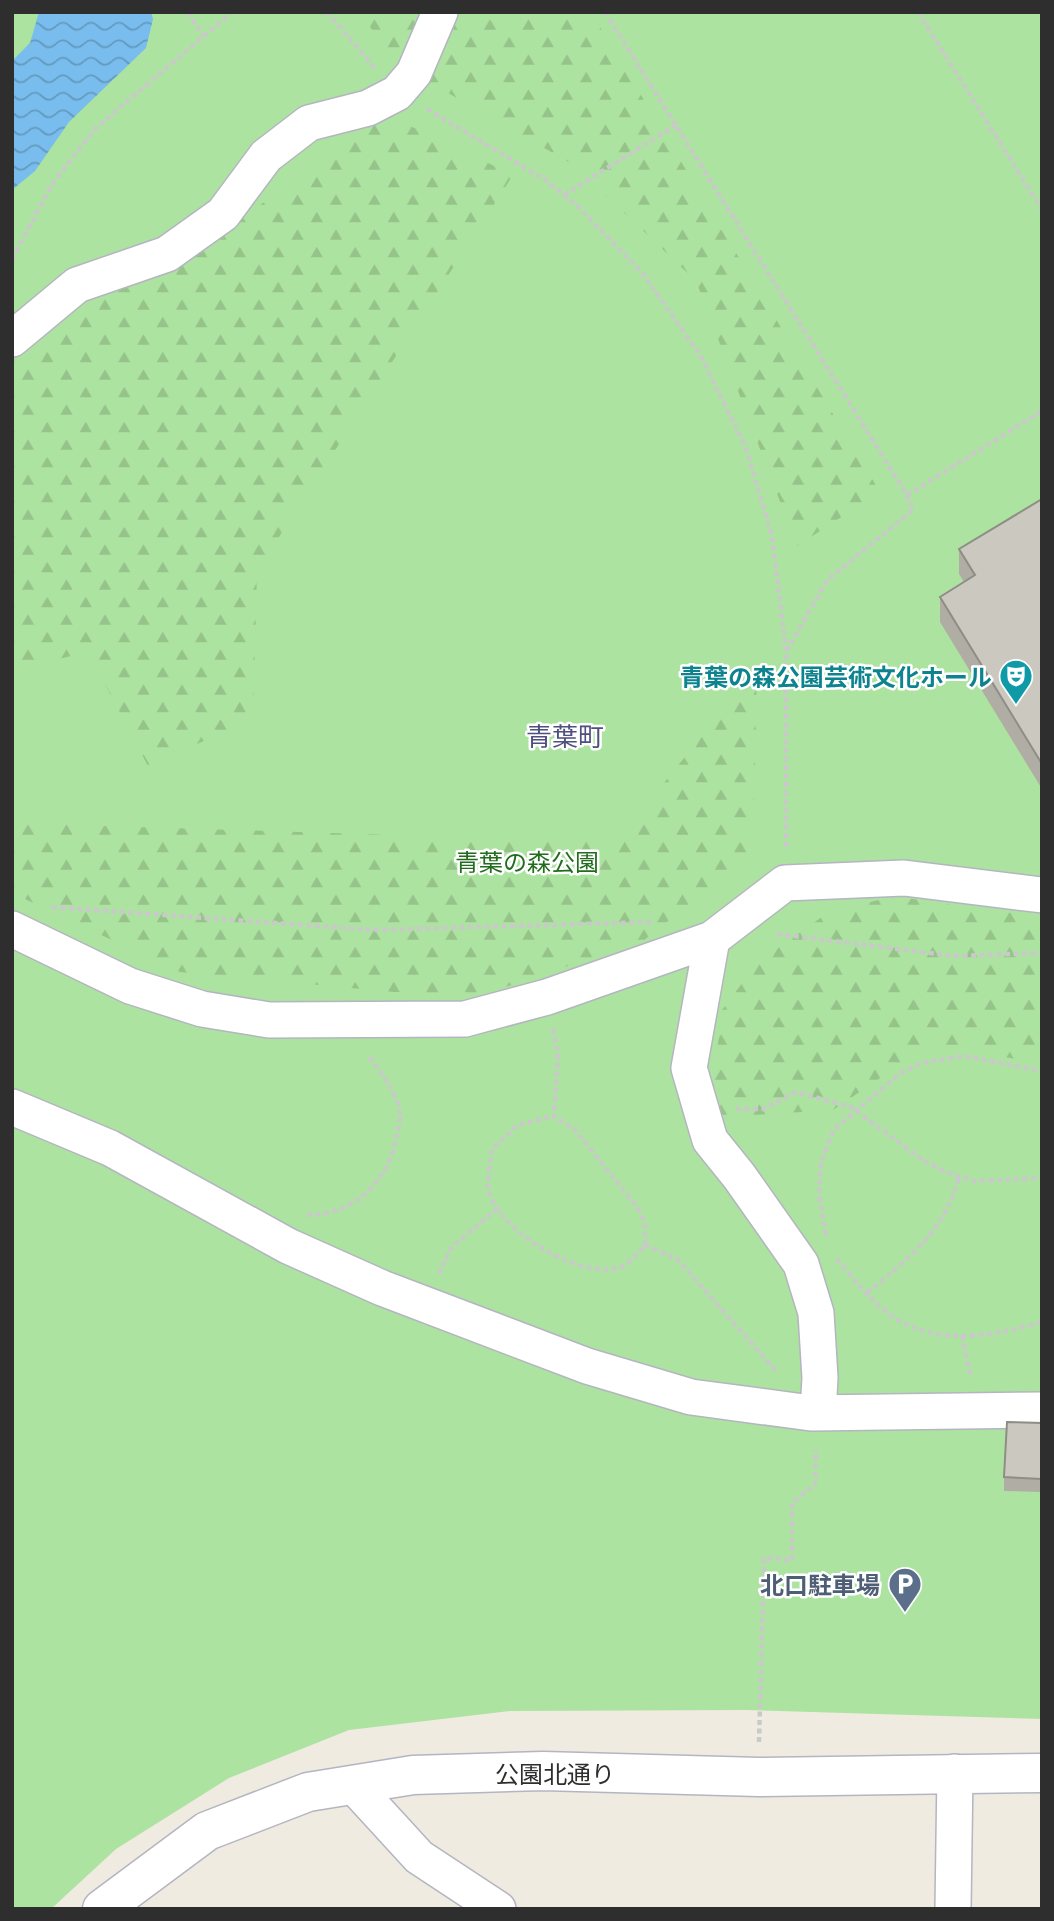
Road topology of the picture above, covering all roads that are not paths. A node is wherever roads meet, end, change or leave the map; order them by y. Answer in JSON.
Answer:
{"nodes":[{"id":1,"x":440,"y":12,"type":"edge"},
{"id":2,"x":12,"y":339,"type":"edge"},
{"id":3,"x":1042,"y":895,"type":"edge"},
{"id":4,"x":12,"y":929,"type":"edge"},
{"id":5,"x":721,"y":932,"type":"junction"},
{"id":6,"x":12,"y":1107,"type":"edge"},
{"id":7,"x":1042,"y":1410,"type":"edge"},
{"id":8,"x":815,"y":1413,"type":"junction"},
{"id":9,"x":955,"y":1772,"type":"junction"},
{"id":10,"x":1042,"y":1773,"type":"edge"},
{"id":11,"x":353,"y":1785,"type":"junction"},
{"id":12,"x":102,"y":1909,"type":"edge"},
{"id":13,"x":498,"y":1909,"type":"edge"},
{"id":14,"x":953,"y":1909,"type":"edge"}],
"edges":[{"from":1,"to":2,"type":"street"},
{"from":3,"to":5,"type":"street"},
{"from":4,"to":5,"type":"street"},
{"from":5,"to":8,"type":"street"},
{"from":6,"to":8,"type":"street"},
{"from":7,"to":8,"type":"street"},
{"from":9,"to":10,"type":"street","name":"公園北通り"},
{"from":9,"to":11,"type":"street","name":"公園北通り"},
{"from":9,"to":14,"type":"street"},
{"from":11,"to":12,"type":"street","name":"公園北通り"},
{"from":11,"to":13,"type":"street"}]}
